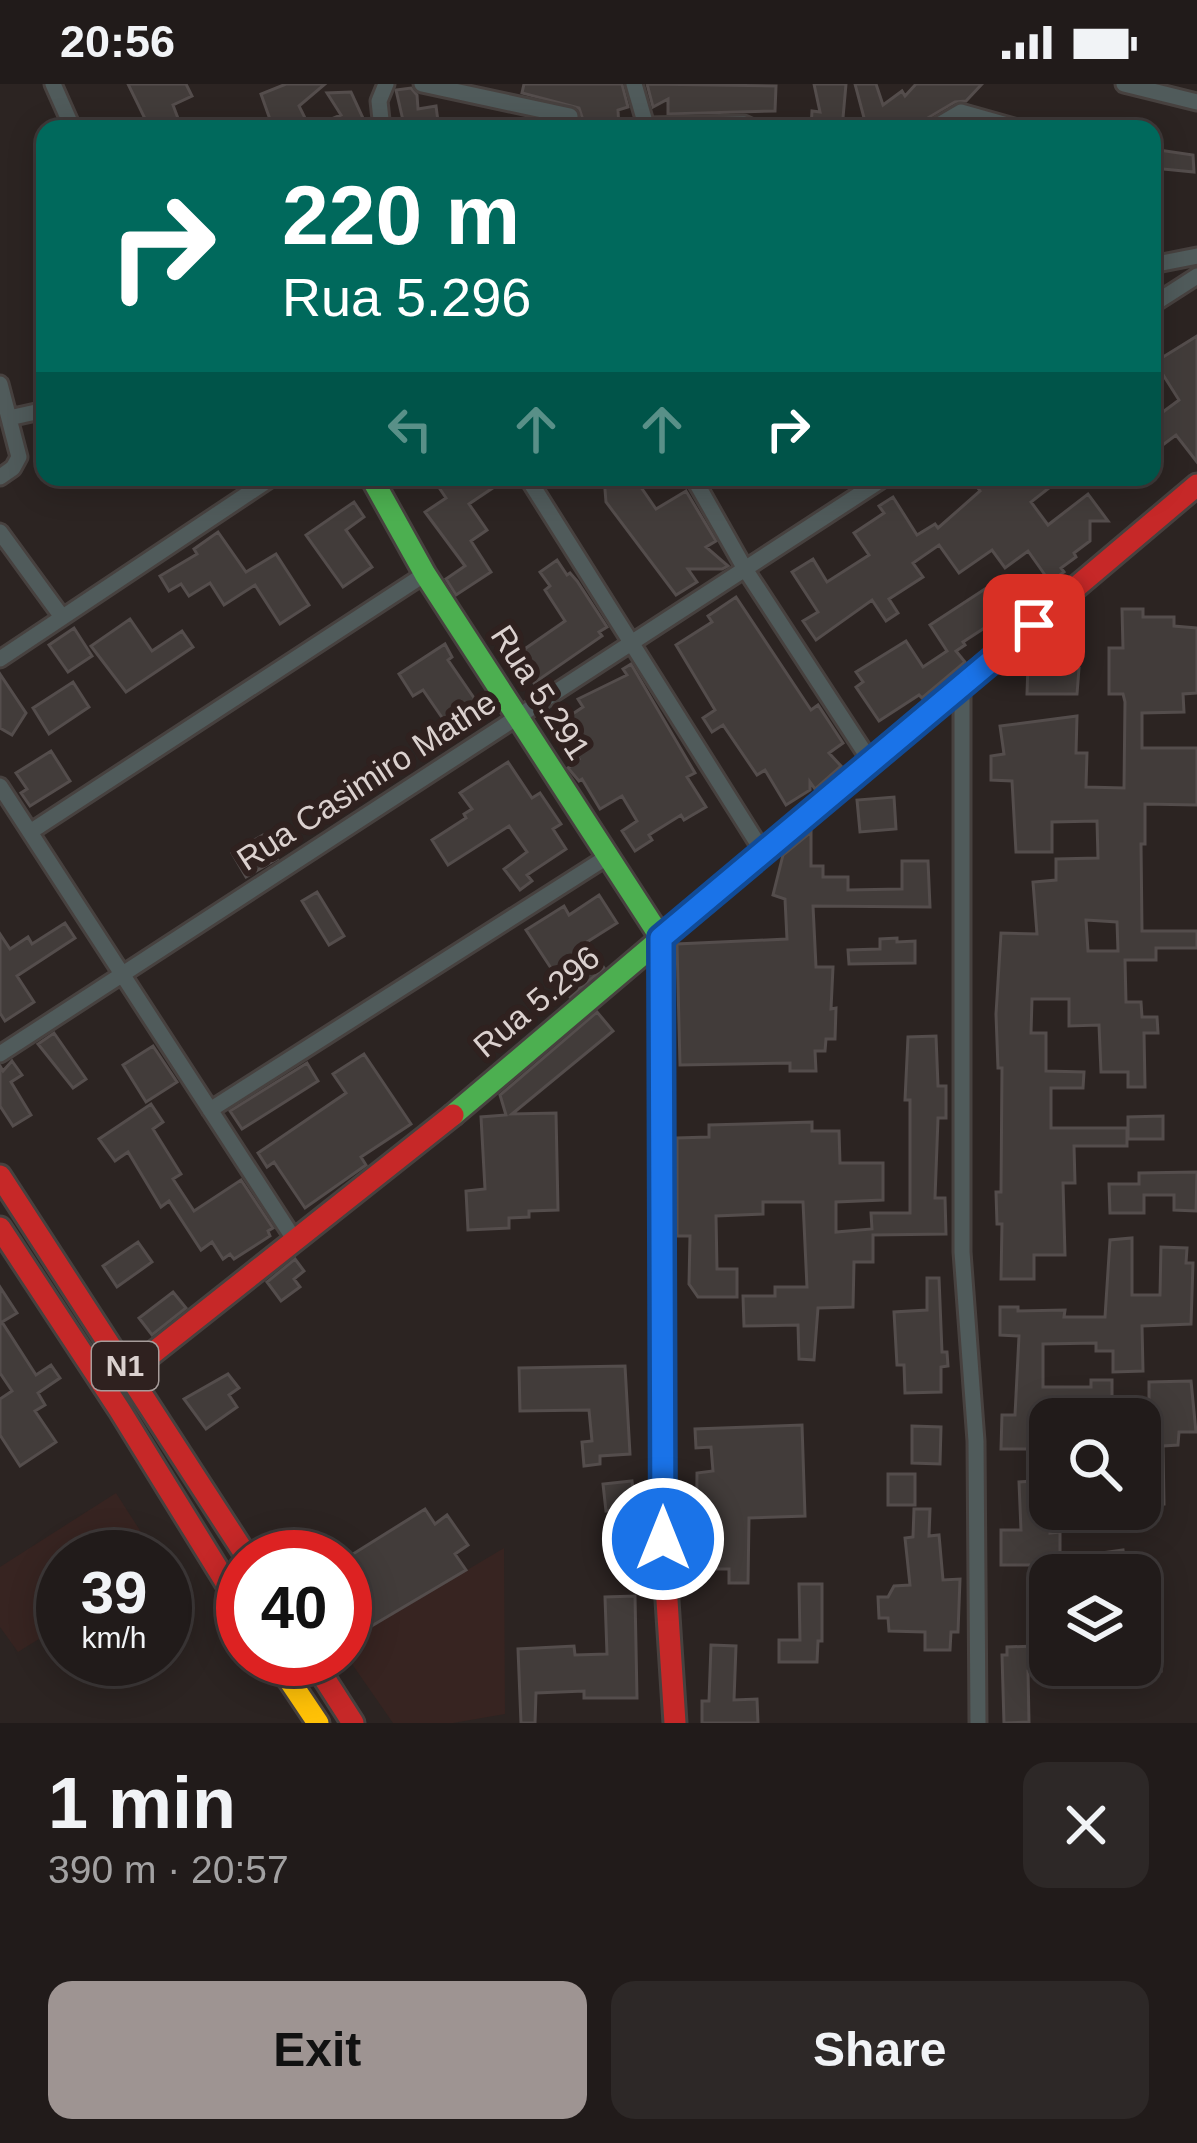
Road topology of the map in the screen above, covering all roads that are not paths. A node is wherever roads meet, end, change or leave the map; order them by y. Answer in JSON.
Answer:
{"nodes":[{"id":1,"x":52,"y":84,"type":"edge"},
{"id":2,"x":386,"y":84,"type":"edge"},
{"id":3,"x":422,"y":84,"type":"edge"},
{"id":4,"x":634,"y":84,"type":"edge"},
{"id":5,"x":1124,"y":84,"type":"edge"},
{"id":6,"x":493,"y":92,"type":"edge"},
{"id":7,"x":1197,"y":102,"type":"edge"},
{"id":8,"x":570,"y":116,"type":"dead end"},
{"id":9,"x":69,"y":120,"type":"edge"},
{"id":10,"x":381,"y":120,"type":"edge"},
{"id":11,"x":645,"y":120,"type":"edge"},
{"id":12,"x":947,"y":120,"type":"edge"},
{"id":13,"x":989,"y":120,"type":"edge"},
{"id":14,"x":1197,"y":256,"type":"edge"},
{"id":15,"x":1161,"y":264,"type":"edge"},
{"id":16,"x":1197,"y":276,"type":"edge"},
{"id":17,"x":1161,"y":299,"type":"edge"},
{"id":18,"x":0,"y":384,"type":"edge"},
{"id":19,"x":36,"y":412,"type":"edge"},
{"id":20,"x":9,"y":418,"type":"junction"},
{"id":21,"x":0,"y":477,"type":"edge"},
{"id":22,"x":1197,"y":485,"type":"edge"},
{"id":23,"x":260,"y":486,"type":"edge"},
{"id":24,"x":376,"y":486,"type":"edge"},
{"id":25,"x":533,"y":486,"type":"edge"},
{"id":26,"x":698,"y":486,"type":"edge"},
{"id":27,"x":872,"y":486,"type":"edge"},
{"id":28,"x":0,"y":532,"type":"edge"},
{"id":29,"x":745,"y":569,"type":"junction"},
{"id":30,"x":425,"y":574,"type":"junction"},
{"id":31,"x":62,"y":617,"type":"junction"},
{"id":32,"x":634,"y":641,"type":"junction"},
{"id":33,"x":0,"y":659,"type":"edge"},
{"id":34,"x":962,"y":688,"type":"junction"},
{"id":35,"x":518,"y":717,"type":"junction"},
{"id":36,"x":871,"y":762,"type":"junction"},
{"id":37,"x":0,"y":785,"type":"edge"},
{"id":38,"x":31,"y":832,"type":"junction"},
{"id":39,"x":763,"y":852,"type":"junction"},
{"id":40,"x":607,"y":856,"type":"junction"},
{"id":41,"x":661,"y":938,"type":"junction"},
{"id":42,"x":122,"y":975,"type":"junction"},
{"id":43,"x":0,"y":1054,"type":"edge"},
{"id":44,"x":210,"y":1110,"type":"junction"},
{"id":45,"x":0,"y":1176,"type":"edge"},
{"id":46,"x":0,"y":1228,"type":"edge"},
{"id":47,"x":294,"y":1239,"type":"junction"},
{"id":48,"x":129,"y":1372,"type":"junction"},
{"id":49,"x":230,"y":1530,"type":"edge"},
{"id":50,"x":216,"y":1566,"type":"edge"},
{"id":51,"x":293,"y":1686,"type":"edge"},
{"id":52,"x":329,"y":1686,"type":"edge"},
{"id":53,"x":318,"y":1723,"type":"edge"},
{"id":54,"x":353,"y":1723,"type":"edge"},
{"id":55,"x":675,"y":1723,"type":"edge"},
{"id":56,"x":978,"y":1723,"type":"edge"}],
"edges":[{"from":1,"to":9,"type":"street"},
{"from":2,"to":10,"type":"street"},
{"from":3,"to":6,"type":"street"},
{"from":4,"to":11,"type":"street"},
{"from":5,"to":7,"type":"street"},
{"from":6,"to":8,"type":"street"},
{"from":12,"to":13,"type":"street"},
{"from":14,"to":15,"type":"street"},
{"from":16,"to":17,"type":"street"},
{"from":18,"to":20,"type":"street"},
{"from":19,"to":20,"type":"street"},
{"from":20,"to":21,"type":"street"},
{"from":22,"to":34,"type":"main road","name":"Rua 5.296"},
{"from":23,"to":31,"type":"street"},
{"from":24,"to":30,"type":"main road","name":"Rua 5.291"},
{"from":25,"to":32,"type":"street"},
{"from":26,"to":29,"type":"street"},
{"from":27,"to":29,"type":"street","name":"Rua Casimiro Mathe"},
{"from":28,"to":31,"type":"street"},
{"from":29,"to":32,"type":"street","name":"Rua Casimiro Mathe"},
{"from":29,"to":36,"type":"street"},
{"from":30,"to":35,"type":"main road","name":"Rua 5.291"},
{"from":30,"to":38,"type":"street"},
{"from":31,"to":33,"type":"street"},
{"from":32,"to":35,"type":"street","name":"Rua Casimiro Mathe"},
{"from":32,"to":39,"type":"street"},
{"from":34,"to":36,"type":"main road","name":"Rua 5.296"},
{"from":34,"to":56,"type":"street"},
{"from":35,"to":40,"type":"main road","name":"Rua 5.291"},
{"from":35,"to":42,"type":"street","name":"Rua Casimiro Mathe"},
{"from":36,"to":39,"type":"main road","name":"Rua 5.296"},
{"from":37,"to":38,"type":"street"},
{"from":38,"to":42,"type":"street"},
{"from":39,"to":41,"type":"main road","name":"Rua 5.296"},
{"from":40,"to":41,"type":"main road","name":"Rua 5.291"},
{"from":40,"to":44,"type":"street"},
{"from":41,"to":47,"type":"main road","name":"Rua 5.296"},
{"from":41,"to":55,"type":"main road"},
{"from":42,"to":43,"type":"street","name":"Rua Casimiro Mathe"},
{"from":42,"to":44,"type":"street"},
{"from":44,"to":47,"type":"street"},
{"from":45,"to":48,"type":"main road","number":"N1"},
{"from":46,"to":50,"type":"main road","number":"N1"},
{"from":47,"to":48,"type":"main road","name":"Rua 5.296"},
{"from":48,"to":49,"type":"main road","number":"N1"},
{"from":51,"to":53,"type":"main road"},
{"from":52,"to":54,"type":"main road"}]}
